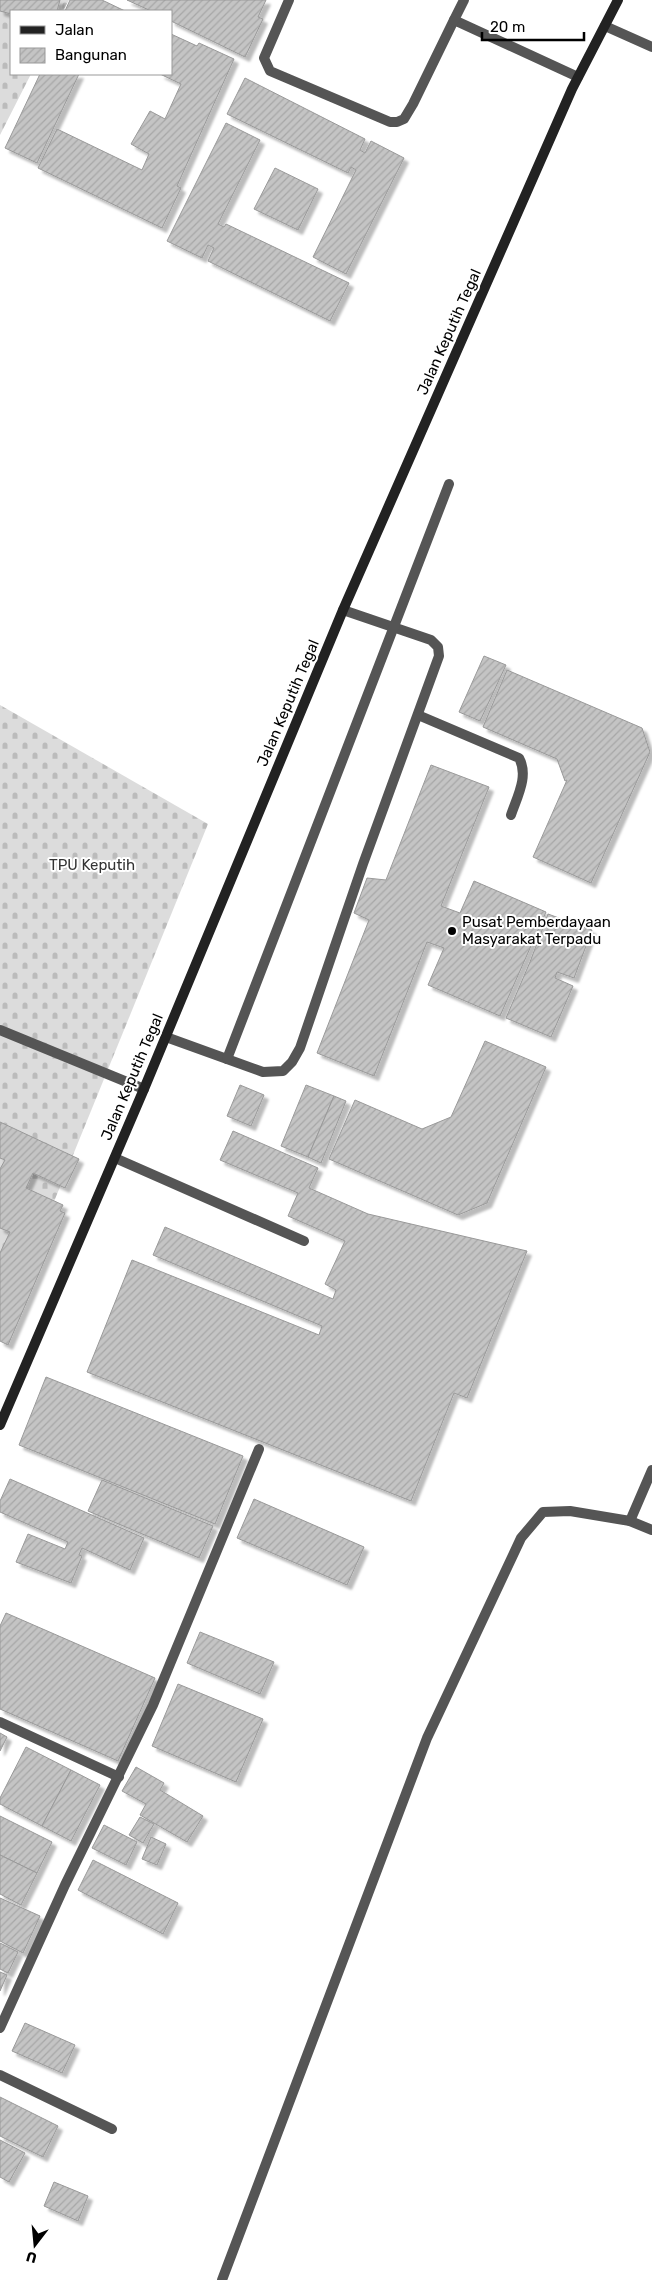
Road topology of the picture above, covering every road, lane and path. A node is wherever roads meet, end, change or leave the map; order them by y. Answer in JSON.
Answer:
{"nodes":[{"id":1,"x":289,"y":0,"type":"edge"},
{"id":2,"x":464,"y":0,"type":"edge"},
{"id":3,"x":618,"y":0,"type":"edge"},
{"id":4,"x":454,"y":20,"type":"junction"},
{"id":5,"x":605,"y":26,"type":"junction"},
{"id":6,"x":652,"y":46,"type":"edge"},
{"id":7,"x":578,"y":77,"type":"junction"},
{"id":8,"x":449,"y":484,"type":"dead end"},
{"id":9,"x":343,"y":610,"type":"junction"},
{"id":10,"x":395,"y":627,"type":"junction"},
{"id":11,"x":418,"y":715,"type":"junction"},
{"id":12,"x":511,"y":815,"type":"dead end"},
{"id":13,"x":0,"y":1030,"type":"edge"},
{"id":14,"x":166,"y":1037,"type":"junction"},
{"id":15,"x":227,"y":1060,"type":"junction"},
{"id":16,"x":144,"y":1089,"type":"junction"},
{"id":17,"x":115,"y":1158,"type":"junction"},
{"id":18,"x":304,"y":1241,"type":"dead end"},
{"id":19,"x":0,"y":1425,"type":"edge"},
{"id":20,"x":259,"y":1449,"type":"dead end"},
{"id":21,"x":652,"y":1470,"type":"edge"},
{"id":22,"x":630,"y":1521,"type":"junction"},
{"id":23,"x":652,"y":1530,"type":"edge"},
{"id":24,"x":0,"y":1722,"type":"edge"},
{"id":25,"x":118,"y":1777,"type":"junction"},
{"id":26,"x":0,"y":2028,"type":"edge"},
{"id":27,"x":0,"y":2075,"type":"edge"},
{"id":28,"x":112,"y":2129,"type":"dead end"},
{"id":29,"x":222,"y":2280,"type":"edge"}],
"edges":[{"from":1,"to":4,"type":"street"},
{"from":2,"to":4,"type":"street"},
{"from":3,"to":5,"type":"main road","name":"Jalan Keputih Tegal"},
{"from":4,"to":7,"type":"street"},
{"from":5,"to":6,"type":"street"},
{"from":5,"to":7,"type":"main road","name":"Jalan Keputih Tegal"},
{"from":7,"to":9,"type":"main road","name":"Jalan Keputih Tegal"},
{"from":8,"to":10,"type":"street"},
{"from":9,"to":10,"type":"street"},
{"from":9,"to":14,"type":"main road","name":"Jalan Keputih Tegal"},
{"from":10,"to":11,"type":"street"},
{"from":10,"to":15,"type":"street"},
{"from":11,"to":12,"type":"street"},
{"from":11,"to":15,"type":"street"},
{"from":13,"to":16,"type":"street"},
{"from":14,"to":15,"type":"street"},
{"from":14,"to":16,"type":"main road","name":"Jalan Keputih Tegal"},
{"from":16,"to":17,"type":"main road","name":"Jalan Keputih Tegal"},
{"from":17,"to":18,"type":"street"},
{"from":17,"to":19,"type":"main road","name":"Jalan Keputih Tegal"},
{"from":20,"to":25,"type":"street"},
{"from":21,"to":22,"type":"street"},
{"from":22,"to":23,"type":"street"},
{"from":22,"to":29,"type":"street"},
{"from":24,"to":25,"type":"street"},
{"from":25,"to":26,"type":"street"},
{"from":27,"to":28,"type":"street"}]}
